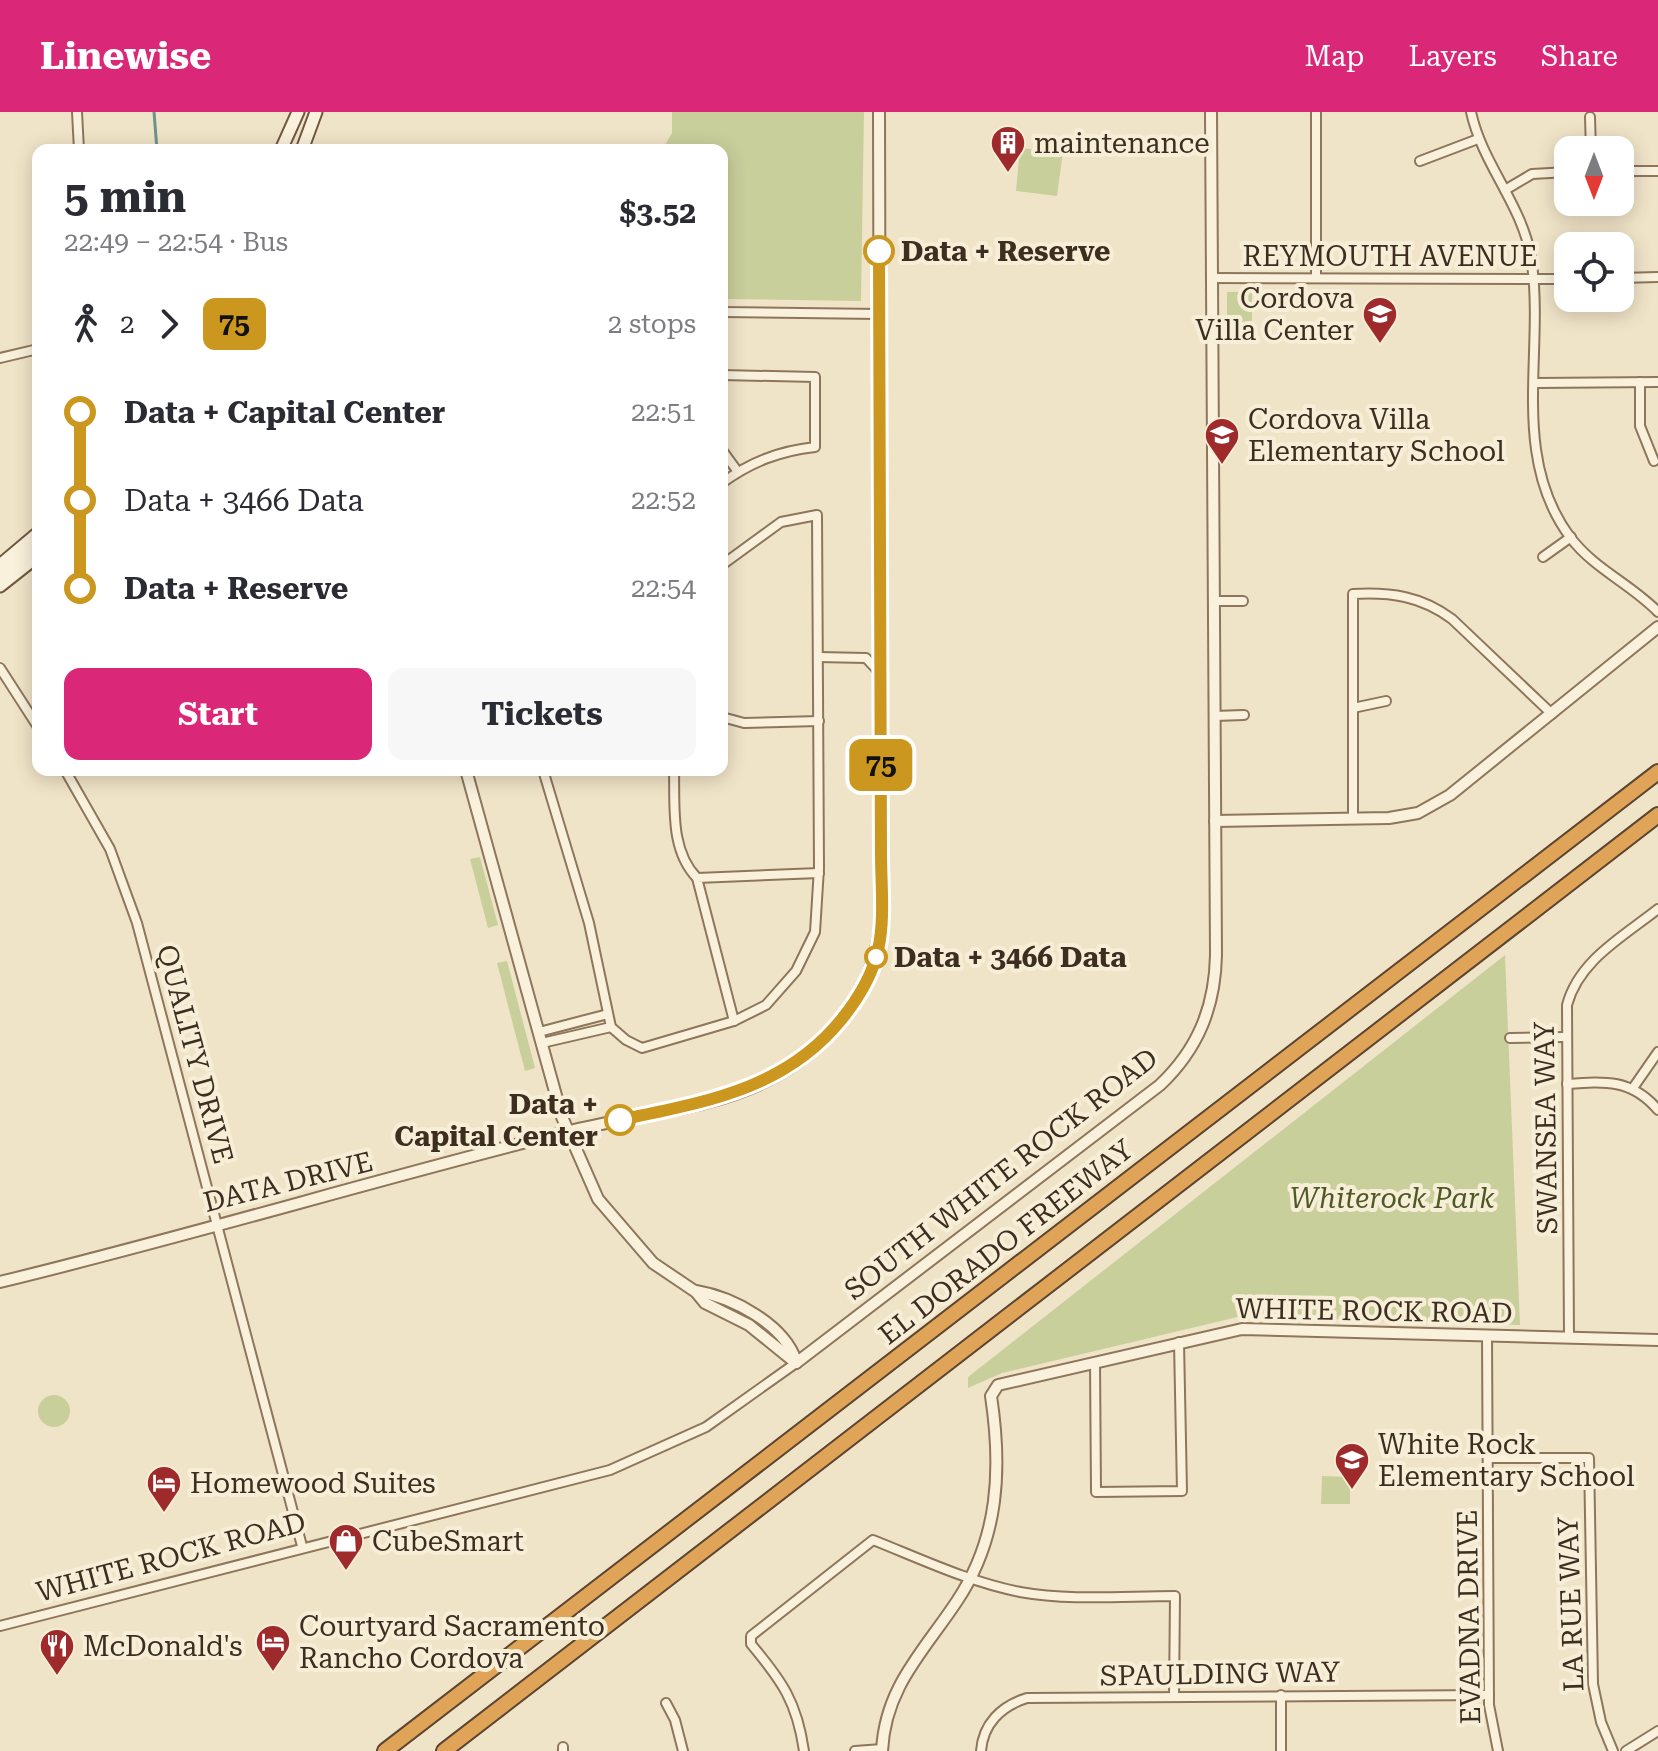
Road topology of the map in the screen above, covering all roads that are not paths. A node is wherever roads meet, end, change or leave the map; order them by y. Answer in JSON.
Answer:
{"nodes":[{"id":1,"x":77,"y":112,"type":"edge"},
{"id":2,"x":298,"y":112,"type":"edge"},
{"id":3,"x":316,"y":112,"type":"edge"},
{"id":4,"x":879,"y":112,"type":"edge"},
{"id":5,"x":1211,"y":112,"type":"edge"},
{"id":6,"x":1316,"y":112,"type":"edge"},
{"id":7,"x":1471,"y":112,"type":"edge"},
{"id":8,"x":1590,"y":117,"type":"dead end"},
{"id":9,"x":1591,"y":136,"type":"edge"},
{"id":10,"x":1478,"y":139,"type":"junction"},
{"id":11,"x":79,"y":144,"type":"edge"},
{"id":12,"x":284,"y":144,"type":"edge"},
{"id":13,"x":304,"y":144,"type":"edge"},
{"id":14,"x":1420,"y":161,"type":"dead end"},
{"id":15,"x":1634,"y":171,"type":"edge"},
{"id":16,"x":1658,"y":171,"type":"edge"},
{"id":17,"x":1554,"y":173,"type":"edge"},
{"id":18,"x":1505,"y":190,"type":"junction"},
{"id":19,"x":1658,"y":277,"type":"edge"},
{"id":20,"x":1211,"y":278,"type":"junction"},
{"id":21,"x":1316,"y":278,"type":"junction"},
{"id":22,"x":1634,"y":278,"type":"edge"},
{"id":23,"x":1533,"y":279,"type":"junction"},
{"id":24,"x":1554,"y":279,"type":"edge"},
{"id":25,"x":728,"y":312,"type":"edge"},
{"id":26,"x":879,"y":314,"type":"junction"},
{"id":27,"x":32,"y":350,"type":"edge"},
{"id":28,"x":0,"y":358,"type":"edge"},
{"id":29,"x":728,"y":375,"type":"edge"},
{"id":30,"x":1640,"y":382,"type":"junction"},
{"id":31,"x":1658,"y":382,"type":"edge"},
{"id":32,"x":1535,"y":383,"type":"junction"},
{"id":33,"x":728,"y":458,"type":"edge"},
{"id":34,"x":1654,"y":461,"type":"dead end"},
{"id":35,"x":738,"y":472,"type":"junction"},
{"id":36,"x":728,"y":479,"type":"edge"},
{"id":37,"x":1571,"y":537,"type":"junction"},
{"id":38,"x":32,"y":538,"type":"edge"},
{"id":39,"x":32,"y":548,"type":"edge"},
{"id":40,"x":1543,"y":557,"type":"dead end"},
{"id":41,"x":32,"y":561,"type":"edge"},
{"id":42,"x":728,"y":561,"type":"edge"},
{"id":43,"x":0,"y":565,"type":"edge"},
{"id":44,"x":0,"y":576,"type":"edge"},
{"id":45,"x":0,"y":586,"type":"edge"},
{"id":46,"x":1213,"y":601,"type":"junction"},
{"id":47,"x":1243,"y":601,"type":"dead end"},
{"id":48,"x":1658,"y":612,"type":"edge"},
{"id":49,"x":1658,"y":627,"type":"edge"},
{"id":50,"x":818,"y":657,"type":"junction"},
{"id":51,"x":0,"y":668,"type":"edge"},
{"id":52,"x":880,"y":673,"type":"junction"},
{"id":53,"x":1386,"y":701,"type":"dead end"},
{"id":54,"x":1353,"y":708,"type":"junction"},
{"id":55,"x":1552,"y":714,"type":"junction"},
{"id":56,"x":1244,"y":715,"type":"dead end"},
{"id":57,"x":1214,"y":716,"type":"junction"},
{"id":58,"x":32,"y":718,"type":"edge"},
{"id":59,"x":728,"y":719,"type":"edge"},
{"id":60,"x":819,"y":721,"type":"junction"},
{"id":61,"x":1658,"y":772,"type":"edge"},
{"id":62,"x":69,"y":776,"type":"edge"},
{"id":63,"x":468,"y":776,"type":"edge"},
{"id":64,"x":545,"y":776,"type":"edge"},
{"id":65,"x":674,"y":776,"type":"edge"},
{"id":66,"x":1658,"y":815,"type":"edge"},
{"id":67,"x":1353,"y":818,"type":"junction"},
{"id":68,"x":1215,"y":821,"type":"junction"},
{"id":69,"x":819,"y":873,"type":"junction"},
{"id":70,"x":697,"y":878,"type":"junction"},
{"id":71,"x":1658,"y":909,"type":"edge"},
{"id":72,"x":608,"y":1014,"type":"junction"},
{"id":73,"x":734,"y":1021,"type":"junction"},
{"id":74,"x":611,"y":1027,"type":"junction"},
{"id":75,"x":539,"y":1032,"type":"junction"},
{"id":76,"x":1565,"y":1037,"type":"junction"},
{"id":77,"x":1510,"y":1038,"type":"dead end"},
{"id":78,"x":542,"y":1043,"type":"junction"},
{"id":79,"x":1658,"y":1052,"type":"edge"},
{"id":80,"x":1567,"y":1084,"type":"junction"},
{"id":81,"x":1633,"y":1088,"type":"junction"},
{"id":82,"x":1658,"y":1110,"type":"edge"},
{"id":83,"x":567,"y":1131,"type":"junction"},
{"id":84,"x":218,"y":1225,"type":"junction"},
{"id":85,"x":0,"y":1282,"type":"edge"},
{"id":86,"x":1487,"y":1336,"type":"junction"},
{"id":87,"x":1569,"y":1338,"type":"junction"},
{"id":88,"x":1658,"y":1340,"type":"edge"},
{"id":89,"x":1179,"y":1342,"type":"junction"},
{"id":90,"x":1095,"y":1362,"type":"junction"},
{"id":91,"x":796,"y":1363,"type":"junction"},
{"id":92,"x":1488,"y":1458,"type":"junction"},
{"id":93,"x":302,"y":1546,"type":"junction"},
{"id":94,"x":971,"y":1578,"type":"junction"},
{"id":95,"x":0,"y":1626,"type":"edge"},
{"id":96,"x":1281,"y":1695,"type":"junction"},
{"id":97,"x":1489,"y":1695,"type":"junction"},
{"id":98,"x":1174,"y":1697,"type":"junction"},
{"id":99,"x":666,"y":1703,"type":"dead end"},
{"id":100,"x":1658,"y":1731,"type":"edge"},
{"id":101,"x":882,"y":1750,"type":"edge"},
{"id":102,"x":385,"y":1751,"type":"edge"},
{"id":103,"x":444,"y":1751,"type":"edge"},
{"id":104,"x":683,"y":1751,"type":"edge"},
{"id":105,"x":804,"y":1751,"type":"edge"},
{"id":106,"x":855,"y":1751,"type":"edge"},
{"id":107,"x":981,"y":1751,"type":"edge"},
{"id":108,"x":1281,"y":1751,"type":"edge"},
{"id":109,"x":1498,"y":1751,"type":"edge"},
{"id":110,"x":1613,"y":1751,"type":"edge"},
{"id":111,"x":1626,"y":1751,"type":"edge"}],
"edges":[{"from":1,"to":11,"type":"street"},
{"from":2,"to":12,"type":"main road"},
{"from":3,"to":13,"type":"main road"},
{"from":4,"to":26,"type":"street","name":"DATA DRIVE"},
{"from":5,"to":20,"type":"street","name":"SOUTH WHITE ROCK ROAD"},
{"from":6,"to":21,"type":"street"},
{"from":7,"to":10,"type":"street"},
{"from":8,"to":9,"type":"street"},
{"from":10,"to":14,"type":"street"},
{"from":10,"to":18,"type":"street"},
{"from":15,"to":16,"type":"street"},
{"from":17,"to":18,"type":"street"},
{"from":18,"to":23,"type":"street"},
{"from":19,"to":22,"type":"street"},
{"from":20,"to":21,"type":"street","name":"REYMOUTH AVENUE"},
{"from":20,"to":46,"type":"street","name":"SOUTH WHITE ROCK ROAD"},
{"from":21,"to":23,"type":"street","name":"REYMOUTH AVENUE"},
{"from":23,"to":24,"type":"street","name":"REYMOUTH AVENUE"},
{"from":23,"to":32,"type":"street"},
{"from":25,"to":26,"type":"street"},
{"from":26,"to":52,"type":"street","name":"DATA DRIVE"},
{"from":27,"to":28,"type":"street"},
{"from":29,"to":35,"type":"street"},
{"from":30,"to":31,"type":"street"},
{"from":30,"to":32,"type":"street"},
{"from":30,"to":34,"type":"street"},
{"from":32,"to":37,"type":"street"},
{"from":33,"to":35,"type":"street"},
{"from":35,"to":36,"type":"street"},
{"from":37,"to":40,"type":"street"},
{"from":37,"to":48,"type":"street"},
{"from":38,"to":43,"type":"main road"},
{"from":39,"to":44,"type":"main road"},
{"from":41,"to":45,"type":"main road"},
{"from":42,"to":50,"type":"street"},
{"from":46,"to":47,"type":"street"},
{"from":46,"to":57,"type":"street","name":"SOUTH WHITE ROCK ROAD"},
{"from":49,"to":55,"type":"street"},
{"from":50,"to":52,"type":"street"},
{"from":50,"to":60,"type":"street"},
{"from":51,"to":58,"type":"street"},
{"from":52,"to":83,"type":"street","name":"DATA DRIVE"},
{"from":53,"to":54,"type":"street"},
{"from":54,"to":55,"type":"street"},
{"from":54,"to":67,"type":"street"},
{"from":55,"to":67,"type":"street"},
{"from":56,"to":57,"type":"street"},
{"from":57,"to":68,"type":"street","name":"SOUTH WHITE ROCK ROAD"},
{"from":59,"to":60,"type":"street"},
{"from":60,"to":69,"type":"street"},
{"from":61,"to":102,"type":"highway","name":"EL DORADO FREEWAY"},
{"from":62,"to":84,"type":"street","name":"QUALITY DRIVE"},
{"from":63,"to":75,"type":"street"},
{"from":64,"to":72,"type":"street"},
{"from":65,"to":70,"type":"street"},
{"from":66,"to":103,"type":"highway"},
{"from":67,"to":68,"type":"street"},
{"from":68,"to":91,"type":"street","name":"SOUTH WHITE ROCK ROAD"},
{"from":69,"to":70,"type":"street"},
{"from":69,"to":73,"type":"street"},
{"from":70,"to":73,"type":"street"},
{"from":71,"to":76,"type":"street","name":"SWANSEA WAY"},
{"from":72,"to":74,"type":"street"},
{"from":72,"to":75,"type":"street"},
{"from":73,"to":74,"type":"street"},
{"from":74,"to":78,"type":"street"},
{"from":75,"to":78,"type":"street"},
{"from":76,"to":77,"type":"street"},
{"from":76,"to":80,"type":"street","name":"SWANSEA WAY"},
{"from":78,"to":83,"type":"street"},
{"from":79,"to":81,"type":"street"},
{"from":80,"to":81,"type":"street"},
{"from":80,"to":87,"type":"street","name":"SWANSEA WAY"},
{"from":81,"to":82,"type":"street"},
{"from":83,"to":84,"type":"street","name":"DATA DRIVE"},
{"from":83,"to":91,"type":"street"},
{"from":84,"to":85,"type":"street","name":"DATA DRIVE"},
{"from":84,"to":93,"type":"street","name":"QUALITY DRIVE"},
{"from":86,"to":87,"type":"street","name":"WHITE ROCK ROAD"},
{"from":86,"to":89,"type":"street","name":"WHITE ROCK ROAD"},
{"from":86,"to":92,"type":"street","name":"EVADNA DRIVE"},
{"from":87,"to":88,"type":"street","name":"WHITE ROCK ROAD"},
{"from":89,"to":90,"type":"street","name":"WHITE ROCK ROAD"},
{"from":89,"to":90,"type":"street"},
{"from":90,"to":94,"type":"street","name":"WHITE ROCK ROAD"},
{"from":91,"to":93,"type":"street","name":"WHITE ROCK ROAD"},
{"from":92,"to":97,"type":"street","name":"EVADNA DRIVE"},
{"from":92,"to":110,"type":"street","name":"LA RUE WAY"},
{"from":93,"to":95,"type":"street","name":"WHITE ROCK ROAD"},
{"from":94,"to":98,"type":"street"},
{"from":94,"to":101,"type":"street"},
{"from":94,"to":105,"type":"street"},
{"from":96,"to":97,"type":"street","name":"SPAULDING WAY"},
{"from":96,"to":98,"type":"street","name":"SPAULDING WAY"},
{"from":96,"to":108,"type":"street"},
{"from":97,"to":109,"type":"street","name":"EVADNA DRIVE"},
{"from":98,"to":107,"type":"street","name":"SPAULDING WAY"},
{"from":99,"to":104,"type":"street"},
{"from":100,"to":111,"type":"street"},
{"from":101,"to":106,"type":"street"}]}
